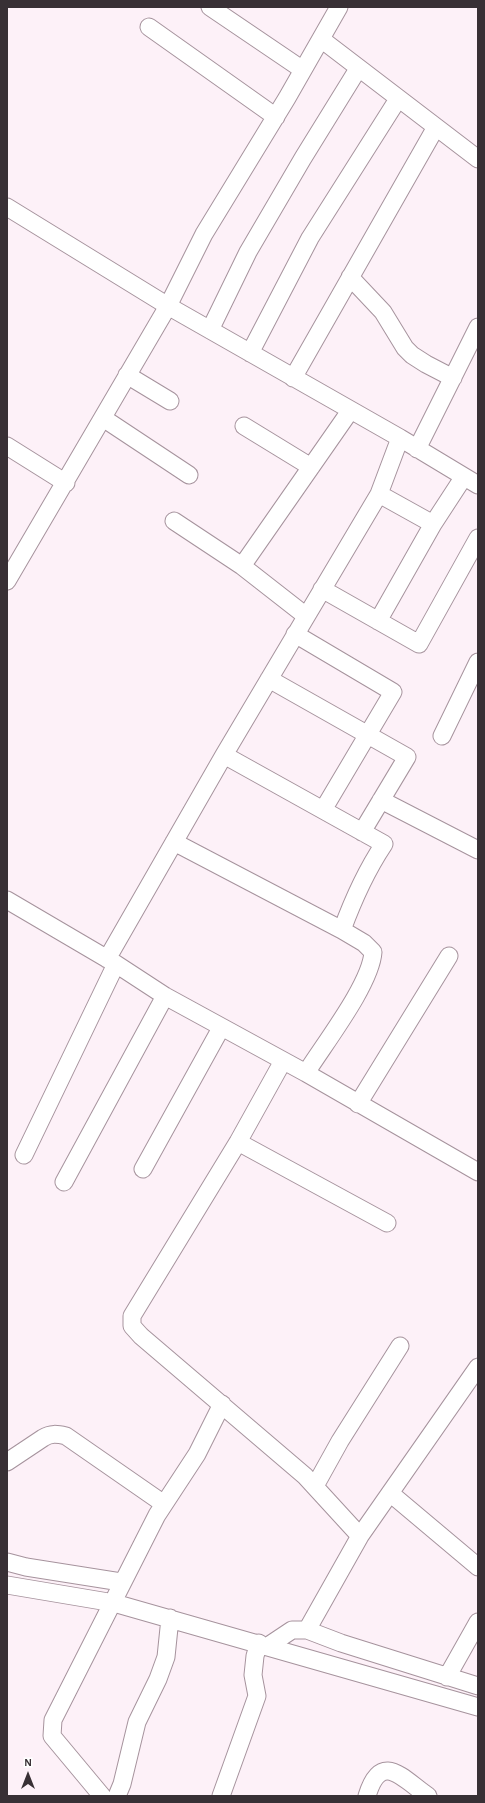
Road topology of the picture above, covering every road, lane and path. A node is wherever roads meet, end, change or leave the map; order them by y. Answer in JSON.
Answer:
{"nodes":[{"id":1,"x":210,"y":7,"type":"edge"},
{"id":2,"x":339,"y":7,"type":"edge"},
{"id":3,"x":149,"y":27,"type":"dead end"},
{"id":4,"x":321,"y":39,"type":"junction"},
{"id":5,"x":358,"y":69,"type":"junction"},
{"id":6,"x":303,"y":70,"type":"junction"},
{"id":7,"x":398,"y":99,"type":"junction"},
{"id":8,"x":276,"y":117,"type":"junction"},
{"id":9,"x":436,"y":127,"type":"junction"},
{"id":10,"x":478,"y":159,"type":"edge"},
{"id":11,"x":7,"y":207,"type":"edge"},
{"id":12,"x":350,"y":277,"type":"junction"},
{"id":13,"x":168,"y":306,"type":"junction"},
{"id":14,"x":478,"y":327,"type":"edge"},
{"id":15,"x":210,"y":330,"type":"junction"},
{"id":16,"x":250,"y":353,"type":"junction"},
{"id":17,"x":127,"y":376,"type":"junction"},
{"id":18,"x":293,"y":378,"type":"junction"},
{"id":19,"x":453,"y":378,"type":"junction"},
{"id":20,"x":170,"y":401,"type":"dead end"},
{"id":21,"x":350,"y":411,"type":"junction"},
{"id":22,"x":103,"y":418,"type":"junction"},
{"id":23,"x":244,"y":426,"type":"dead end"},
{"id":24,"x":400,"y":438,"type":"junction"},
{"id":25,"x":7,"y":446,"type":"edge"},
{"id":26,"x":417,"y":449,"type":"junction"},
{"id":27,"x":311,"y":466,"type":"junction"},
{"id":28,"x":189,"y":475,"type":"dead end"},
{"id":29,"x":463,"y":478,"type":"junction"},
{"id":30,"x":66,"y":483,"type":"junction"},
{"id":31,"x":478,"y":486,"type":"edge"},
{"id":32,"x":379,"y":494,"type":"junction"},
{"id":33,"x":174,"y":521,"type":"dead end"},
{"id":34,"x":433,"y":524,"type":"junction"},
{"id":35,"x":478,"y":538,"type":"edge"},
{"id":36,"x":242,"y":566,"type":"junction"},
{"id":37,"x":7,"y":581,"type":"edge"},
{"id":38,"x":322,"y":589,"type":"junction"},
{"id":39,"x":306,"y":616,"type":"junction"},
{"id":40,"x":378,"y":621,"type":"junction"},
{"id":41,"x":295,"y":634,"type":"junction"},
{"id":42,"x":478,"y":662,"type":"edge"},
{"id":43,"x":269,"y":678,"type":"junction"},
{"id":44,"x":366,"y":734,"type":"junction"},
{"id":45,"x":442,"y":736,"type":"dead end"},
{"id":46,"x":224,"y":755,"type":"junction"},
{"id":47,"x":381,"y":800,"type":"junction"},
{"id":48,"x":323,"y":810,"type":"junction"},
{"id":49,"x":362,"y":832,"type":"junction"},
{"id":50,"x":174,"y":842,"type":"junction"},
{"id":51,"x":478,"y":850,"type":"edge"},
{"id":52,"x":9,"y":905,"type":"edge"},
{"id":53,"x":342,"y":930,"type":"junction"},
{"id":54,"x":449,"y":956,"type":"dead end"},
{"id":55,"x":111,"y":962,"type":"junction"},
{"id":56,"x":165,"y":996,"type":"junction"},
{"id":57,"x":220,"y":1028,"type":"junction"},
{"id":58,"x":283,"y":1061,"type":"junction"},
{"id":59,"x":306,"y":1073,"type":"junction"},
{"id":60,"x":358,"y":1104,"type":"junction"},
{"id":61,"x":238,"y":1142,"type":"junction"},
{"id":62,"x":24,"y":1154,"type":"dead end"},
{"id":63,"x":143,"y":1169,"type":"dead end"},
{"id":64,"x":478,"y":1172,"type":"edge"},
{"id":65,"x":64,"y":1182,"type":"dead end"},
{"id":66,"x":387,"y":1223,"type":"dead end"},
{"id":67,"x":400,"y":1346,"type":"dead end"},
{"id":68,"x":478,"y":1367,"type":"edge"},
{"id":69,"x":222,"y":1404,"type":"junction"},
{"id":70,"x":7,"y":1462,"type":"edge"},
{"id":71,"x":315,"y":1486,"type":"junction"},
{"id":72,"x":390,"y":1493,"type":"junction"},
{"id":73,"x":164,"y":1504,"type":"junction"},
{"id":74,"x":360,"y":1536,"type":"junction"},
{"id":75,"x":7,"y":1562,"type":"edge"},
{"id":76,"x":478,"y":1568,"type":"edge"},
{"id":77,"x":122,"y":1582,"type":"junction"},
{"id":78,"x":7,"y":1585,"type":"edge"},
{"id":79,"x":114,"y":1603,"type":"junction"},
{"id":80,"x":170,"y":1618,"type":"junction"},
{"id":81,"x":478,"y":1622,"type":"edge"},
{"id":82,"x":307,"y":1630,"type":"junction"},
{"id":83,"x":264,"y":1645,"type":"junction"},
{"id":84,"x":448,"y":1677,"type":"junction"},
{"id":85,"x":478,"y":1686,"type":"edge"},
{"id":86,"x":478,"y":1708,"type":"edge"},
{"id":87,"x":420,"y":1794,"type":"edge"},
{"id":88,"x":102,"y":1796,"type":"edge"},
{"id":89,"x":117,"y":1796,"type":"edge"},
{"id":90,"x":221,"y":1796,"type":"edge"},
{"id":91,"x":367,"y":1796,"type":"edge"}],
"edges":[{"from":1,"to":6,"type":"street"},
{"from":2,"to":4,"type":"street"},
{"from":3,"to":8,"type":"street"},
{"from":4,"to":5,"type":"street"},
{"from":4,"to":6,"type":"street"},
{"from":5,"to":7,"type":"street"},
{"from":5,"to":15,"type":"street"},
{"from":6,"to":8,"type":"street"},
{"from":7,"to":9,"type":"street"},
{"from":7,"to":16,"type":"street"},
{"from":8,"to":13,"type":"street"},
{"from":9,"to":10,"type":"street"},
{"from":9,"to":12,"type":"street"},
{"from":11,"to":13,"type":"street"},
{"from":12,"to":18,"type":"street"},
{"from":12,"to":19,"type":"street"},
{"from":13,"to":15,"type":"street"},
{"from":13,"to":17,"type":"street"},
{"from":14,"to":19,"type":"street"},
{"from":15,"to":16,"type":"street"},
{"from":16,"to":18,"type":"street"},
{"from":17,"to":20,"type":"street"},
{"from":17,"to":22,"type":"street"},
{"from":18,"to":21,"type":"street"},
{"from":19,"to":26,"type":"street"},
{"from":21,"to":24,"type":"street"},
{"from":21,"to":27,"type":"street"},
{"from":22,"to":28,"type":"street"},
{"from":22,"to":30,"type":"street"},
{"from":23,"to":27,"type":"street"},
{"from":24,"to":26,"type":"street"},
{"from":24,"to":32,"type":"street"},
{"from":25,"to":30,"type":"street"},
{"from":26,"to":29,"type":"street"},
{"from":27,"to":36,"type":"street"},
{"from":29,"to":31,"type":"street"},
{"from":29,"to":34,"type":"street"},
{"from":30,"to":37,"type":"street"},
{"from":32,"to":34,"type":"street"},
{"from":32,"to":38,"type":"street"},
{"from":33,"to":36,"type":"street"},
{"from":34,"to":40,"type":"street"},
{"from":35,"to":40,"type":"street"},
{"from":36,"to":39,"type":"street"},
{"from":38,"to":39,"type":"street"},
{"from":38,"to":40,"type":"street"},
{"from":39,"to":41,"type":"street"},
{"from":41,"to":43,"type":"street"},
{"from":41,"to":44,"type":"street"},
{"from":42,"to":45,"type":"street"},
{"from":43,"to":44,"type":"street"},
{"from":43,"to":46,"type":"street"},
{"from":44,"to":47,"type":"street"},
{"from":44,"to":48,"type":"street"},
{"from":46,"to":48,"type":"street"},
{"from":46,"to":50,"type":"street"},
{"from":47,"to":49,"type":"street"},
{"from":47,"to":51,"type":"street"},
{"from":48,"to":49,"type":"street"},
{"from":49,"to":53,"type":"street"},
{"from":50,"to":53,"type":"street"},
{"from":50,"to":55,"type":"street"},
{"from":52,"to":55,"type":"street"},
{"from":53,"to":59,"type":"street"},
{"from":54,"to":60,"type":"street"},
{"from":55,"to":56,"type":"street"},
{"from":55,"to":62,"type":"street"},
{"from":56,"to":57,"type":"street"},
{"from":56,"to":65,"type":"street"},
{"from":57,"to":58,"type":"street"},
{"from":57,"to":63,"type":"street"},
{"from":58,"to":59,"type":"street"},
{"from":58,"to":61,"type":"street"},
{"from":59,"to":60,"type":"street"},
{"from":60,"to":64,"type":"street"},
{"from":61,"to":66,"type":"street"},
{"from":61,"to":69,"type":"street"},
{"from":67,"to":71,"type":"street"},
{"from":68,"to":72,"type":"street"},
{"from":69,"to":71,"type":"street"},
{"from":69,"to":73,"type":"street"},
{"from":70,"to":73,"type":"street"},
{"from":71,"to":74,"type":"street"},
{"from":72,"to":74,"type":"street"},
{"from":72,"to":76,"type":"street"},
{"from":73,"to":77,"type":"street"},
{"from":74,"to":82,"type":"street"},
{"from":75,"to":77,"type":"street"},
{"from":77,"to":79,"type":"street"},
{"from":78,"to":79,"type":"street"},
{"from":79,"to":80,"type":"street"},
{"from":79,"to":88,"type":"street"},
{"from":80,"to":83,"type":"street"},
{"from":80,"to":89,"type":"street"},
{"from":81,"to":84,"type":"street"},
{"from":82,"to":83,"type":"street"},
{"from":82,"to":84,"type":"street"},
{"from":83,"to":86,"type":"street"},
{"from":83,"to":90,"type":"street"},
{"from":84,"to":85,"type":"street"},
{"from":87,"to":91,"type":"street"}]}
